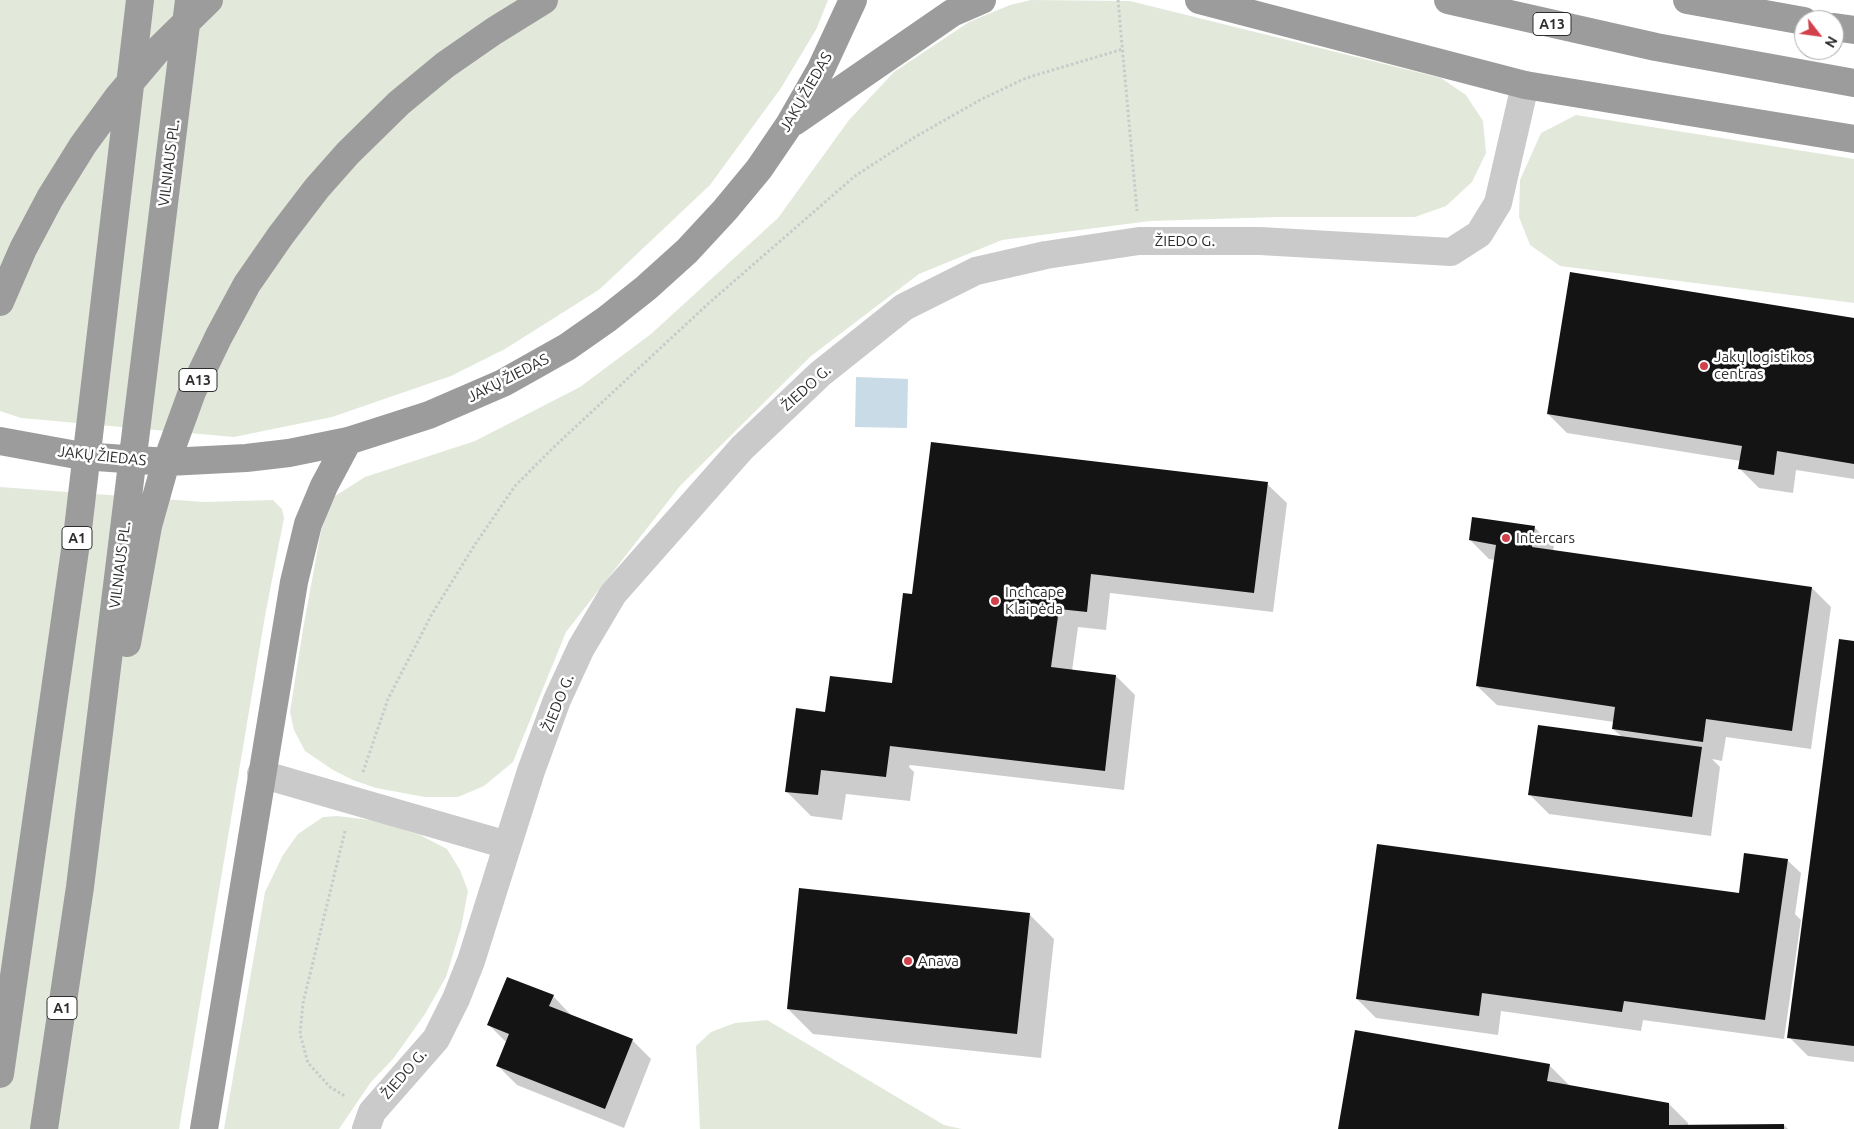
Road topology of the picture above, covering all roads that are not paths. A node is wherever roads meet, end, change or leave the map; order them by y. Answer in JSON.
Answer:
{"nodes":[{"id":1,"x":140,"y":0,"type":"edge"},
{"id":2,"x":189,"y":0,"type":"edge"},
{"id":3,"x":209,"y":0,"type":"edge"},
{"id":4,"x":544,"y":0,"type":"edge"},
{"id":5,"x":853,"y":0,"type":"edge"},
{"id":6,"x":982,"y":0,"type":"edge"},
{"id":7,"x":1199,"y":0,"type":"edge"},
{"id":8,"x":1448,"y":0,"type":"edge"},
{"id":9,"x":1687,"y":0,"type":"edge"},
{"id":10,"x":1794,"y":19,"type":"edge"},
{"id":11,"x":1854,"y":83,"type":"edge"},
{"id":12,"x":1525,"y":84,"type":"junction"},
{"id":13,"x":789,"y":126,"type":"junction"},
{"id":14,"x":1854,"y":139,"type":"edge"},
{"id":15,"x":0,"y":302,"type":"edge"},
{"id":16,"x":0,"y":441,"type":"edge"},
{"id":17,"x":348,"y":441,"type":"junction"},
{"id":18,"x":261,"y":774,"type":"junction"},
{"id":19,"x":507,"y":845,"type":"junction"},
{"id":20,"x":80,"y":887,"type":"junction"},
{"id":21,"x":0,"y":1074,"type":"edge"},
{"id":22,"x":369,"y":1120,"type":"edge"},
{"id":23,"x":44,"y":1129,"type":"edge"},
{"id":24,"x":204,"y":1129,"type":"edge"}],
"edges":[{"from":1,"to":21,"type":"highway","number":"A1"},
{"from":2,"to":20,"type":"highway","name":"VILNIAUS PL.","number":"A1"},
{"from":3,"to":15,"type":"highway"},
{"from":4,"to":20,"type":"highway","number":"A13"},
{"from":5,"to":13,"type":"highway","name":"JAKŲ ŽIEDAS"},
{"from":6,"to":13,"type":"highway"},
{"from":7,"to":12,"type":"highway"},
{"from":8,"to":11,"type":"highway","number":"A13"},
{"from":9,"to":10,"type":"highway"},
{"from":12,"to":14,"type":"highway"},
{"from":12,"to":19,"type":"street","name":"ŽIEDO G."},
{"from":13,"to":17,"type":"highway","name":"JAKŲ ŽIEDAS"},
{"from":16,"to":17,"type":"highway","name":"JAKŲ ŽIEDAS"},
{"from":17,"to":18,"type":"highway"},
{"from":18,"to":19,"type":"street"},
{"from":18,"to":24,"type":"highway"},
{"from":19,"to":22,"type":"street","name":"ŽIEDO G."},
{"from":20,"to":23,"type":"highway","name":"VILNIAUS PL.","number":"A1"}]}
